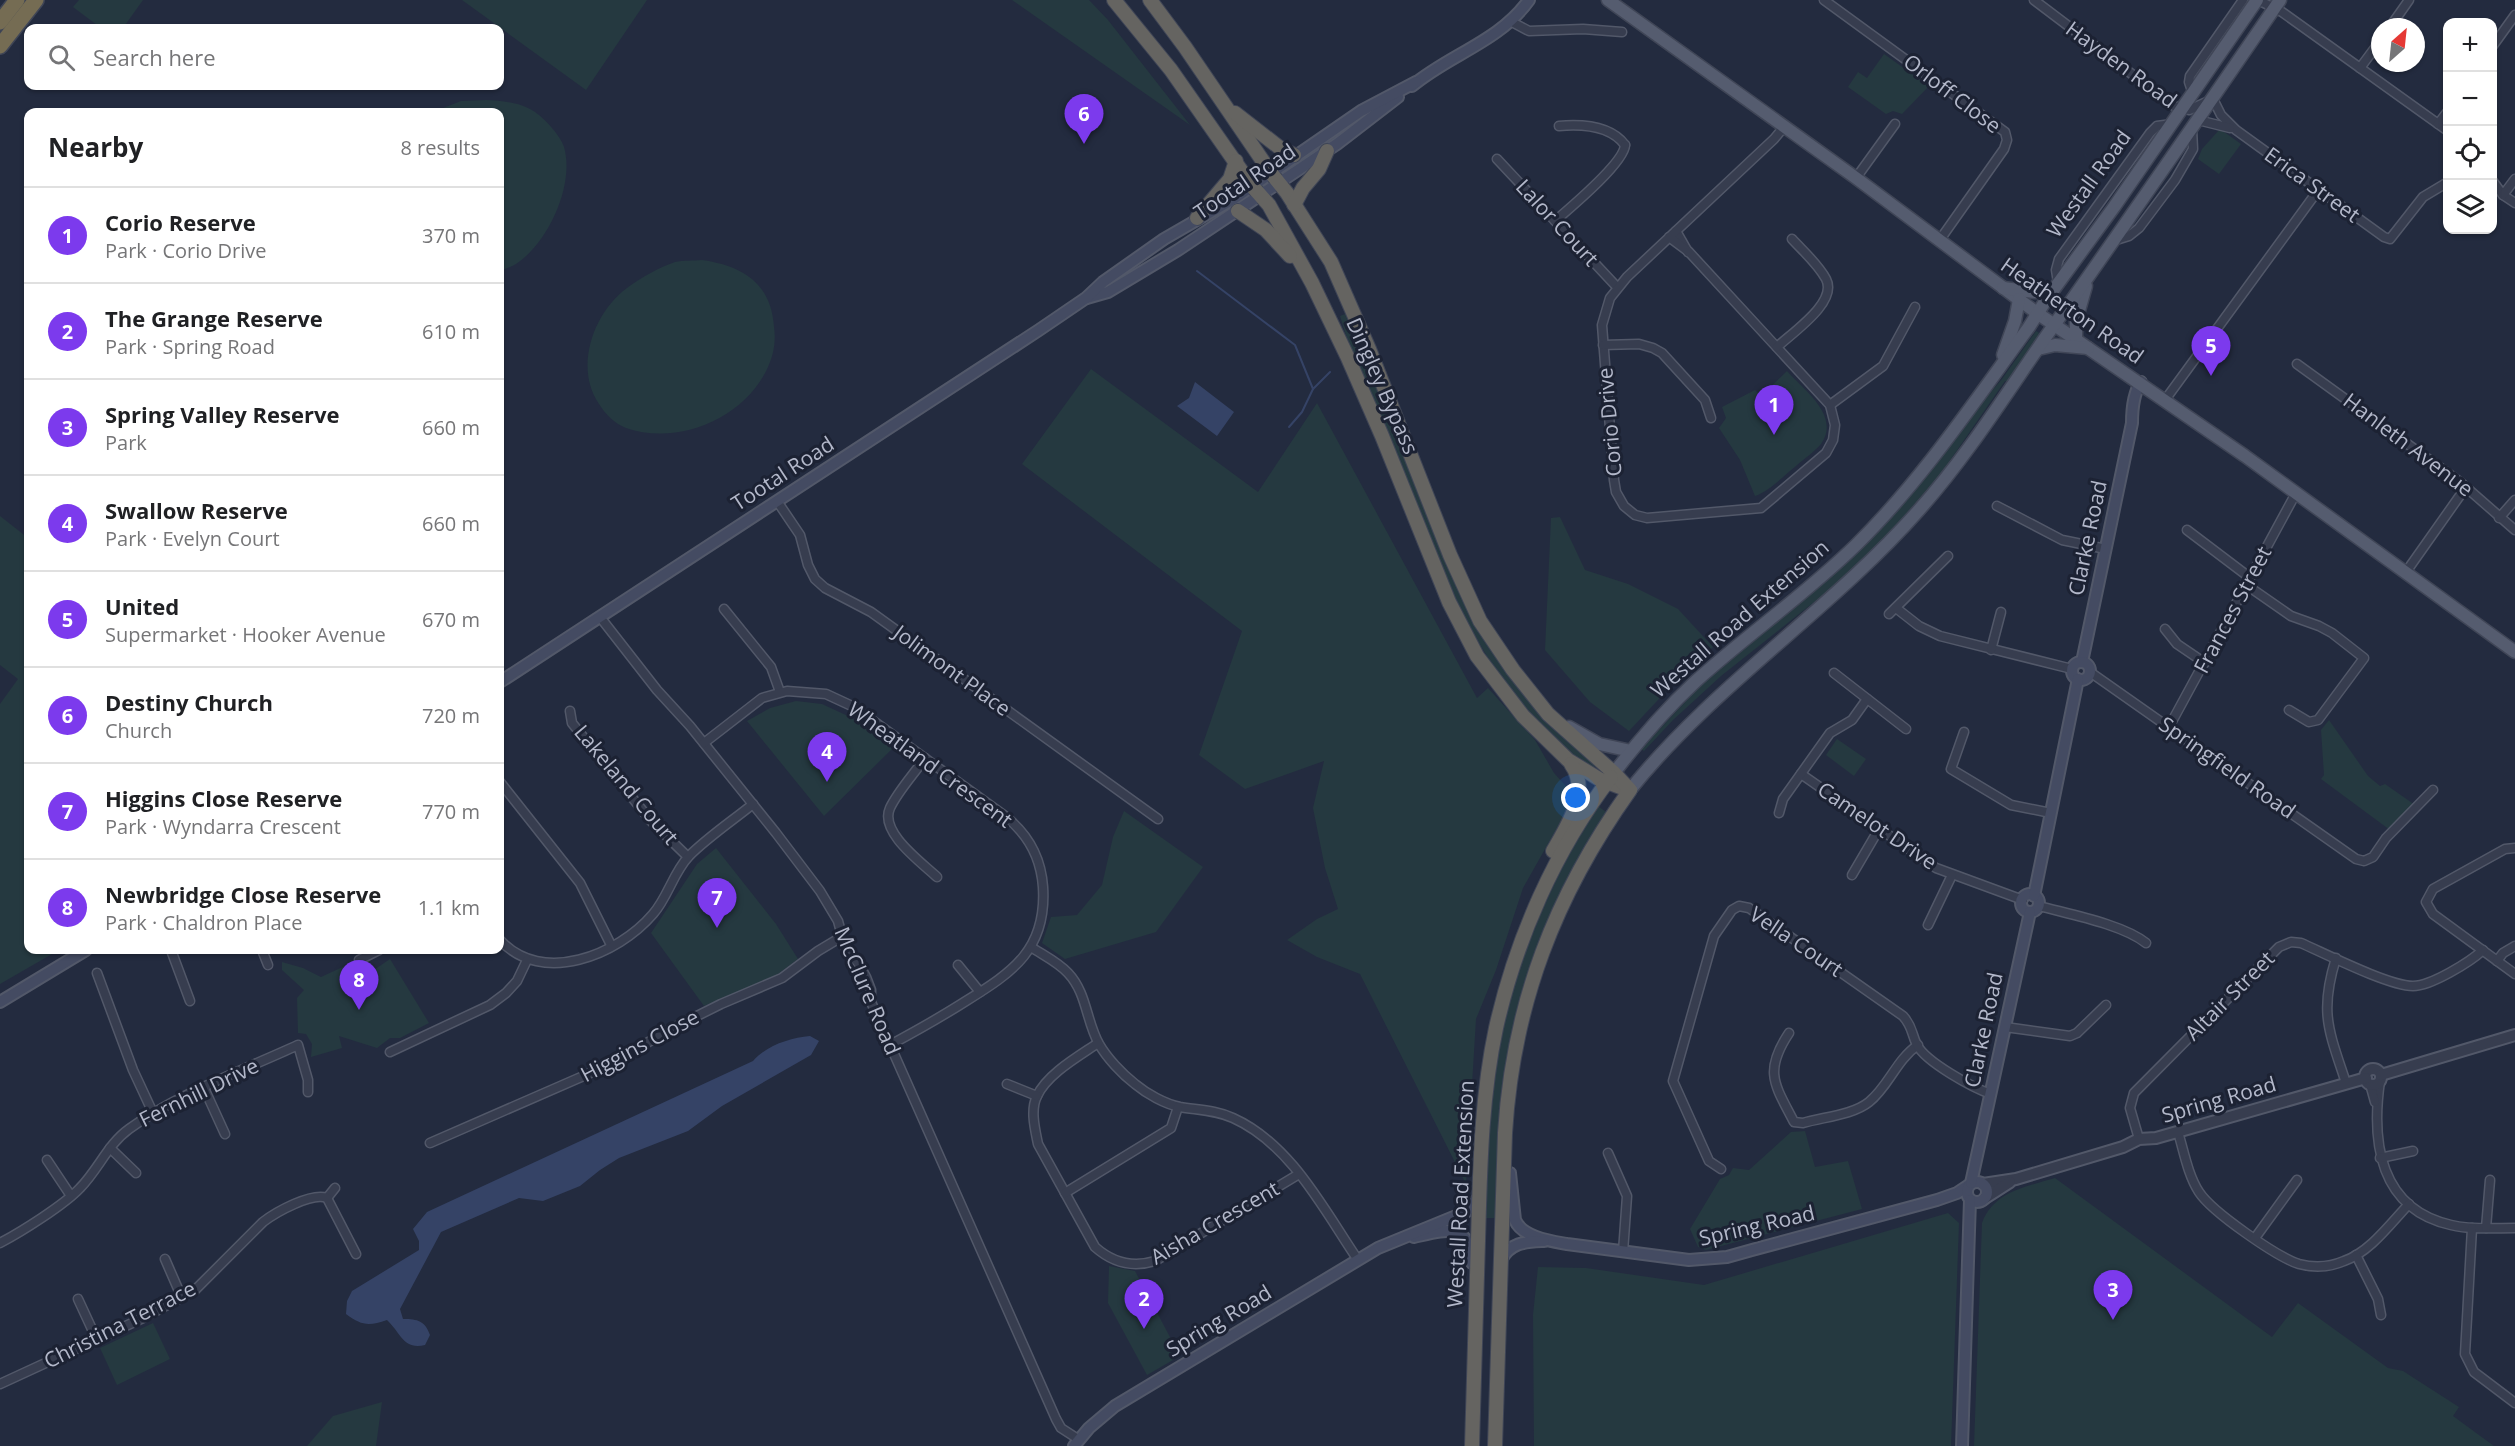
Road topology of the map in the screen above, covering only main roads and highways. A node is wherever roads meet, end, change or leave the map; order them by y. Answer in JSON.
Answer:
{"nodes":[{"id":1,"x":17,"y":0,"type":"edge"},
{"id":2,"x":36,"y":0,"type":"edge"},
{"id":3,"x":1114,"y":0,"type":"edge"},
{"id":4,"x":1150,"y":0,"type":"edge"},
{"id":5,"x":1529,"y":0,"type":"edge"},
{"id":6,"x":1608,"y":0,"type":"edge"},
{"id":7,"x":2258,"y":0,"type":"edge"},
{"id":8,"x":2278,"y":4,"type":"edge"},
{"id":9,"x":0,"y":22,"type":"edge"},
{"id":10,"x":0,"y":46,"type":"edge"},
{"id":11,"x":1416,"y":82,"type":"junction"},
{"id":12,"x":1227,"y":106,"type":"junction"},
{"id":13,"x":1327,"y":151,"type":"junction"},
{"id":14,"x":1294,"y":155,"type":"junction"},
{"id":15,"x":1236,"y":161,"type":"junction"},
{"id":16,"x":1275,"y":177,"type":"junction"},
{"id":17,"x":1256,"y":191,"type":"junction"},
{"id":18,"x":1294,"y":205,"type":"junction"},
{"id":19,"x":1238,"y":211,"type":"junction"},
{"id":20,"x":1197,"y":218,"type":"junction"},
{"id":21,"x":2088,"y":276,"type":"junction"},
{"id":22,"x":1312,"y":283,"type":"junction"},
{"id":23,"x":2055,"y":286,"type":"junction"},
{"id":24,"x":2002,"y":287,"type":"junction"},
{"id":25,"x":1086,"y":298,"type":"junction"},
{"id":26,"x":2019,"y":299,"type":"junction"},
{"id":27,"x":2037,"y":313,"type":"junction"},
{"id":28,"x":2055,"y":325,"type":"junction"},
{"id":29,"x":2076,"y":339,"type":"junction"},
{"id":30,"x":2089,"y":348,"type":"junction"},
{"id":31,"x":2038,"y":349,"type":"junction"},
{"id":32,"x":1997,"y":370,"type":"junction"},
{"id":33,"x":2144,"y":385,"type":"junction"},
{"id":34,"x":2515,"y":652,"type":"edge"},
{"id":35,"x":2082,"y":662,"type":"junction"},
{"id":36,"x":2075,"y":674,"type":"junction"},
{"id":37,"x":504,"y":679,"type":"edge"},
{"id":38,"x":1548,"y":714,"type":"junction"},
{"id":39,"x":1631,"y":751,"type":"junction"},
{"id":40,"x":1568,"y":760,"type":"junction"},
{"id":41,"x":1611,"y":777,"type":"junction"},
{"id":42,"x":1630,"y":790,"type":"junction"},
{"id":43,"x":2022,"y":900,"type":"road end"},
{"id":44,"x":2034,"y":904,"type":"junction"},
{"id":45,"x":1533,"y":913,"type":"junction"},
{"id":46,"x":79,"y":954,"type":"edge"},
{"id":47,"x":0,"y":1002,"type":"edge"},
{"id":48,"x":1509,"y":1090,"type":"junction"},
{"id":49,"x":1976,"y":1184,"type":"junction"},
{"id":50,"x":1480,"y":1196,"type":"junction"},
{"id":51,"x":1969,"y":1199,"type":"junction"},
{"id":52,"x":1984,"y":1199,"type":"junction"},
{"id":53,"x":1936,"y":1200,"type":"junction"},
{"id":54,"x":1970,"y":1228,"type":"junction"},
{"id":55,"x":1547,"y":1240,"type":"junction"},
{"id":56,"x":1394,"y":1241,"type":"junction"},
{"id":57,"x":1502,"y":1260,"type":"junction"},
{"id":58,"x":1475,"y":1328,"type":"junction"},
{"id":59,"x":1076,"y":1443,"type":"edge"},
{"id":60,"x":1472,"y":1446,"type":"edge"},
{"id":61,"x":1495,"y":1446,"type":"edge"},
{"id":62,"x":1962,"y":1446,"type":"edge"}],
"edges":[{"from":1,"to":9,"type":"highway"},
{"from":2,"to":10,"type":"highway"},
{"from":3,"to":15,"type":"highway","name":"Dingley Bypass"},
{"from":4,"to":12,"type":"highway","name":"Dingley Bypass"},
{"from":5,"to":11,"type":"main road","name":"Tootal Road"},
{"from":6,"to":24,"type":"main road","name":"Heatherton Road"},
{"from":7,"to":23,"type":"main road","name":"Westall Road"},
{"from":8,"to":21,"type":"main road"},
{"from":11,"to":13,"type":"main road","name":"Tootal Road"},
{"from":11,"to":14,"type":"main road","name":"Tootal Road"},
{"from":12,"to":14,"type":"highway"},
{"from":12,"to":16,"type":"highway","name":"Dingley Bypass"},
{"from":13,"to":16,"type":"main road","name":"Tootal Road"},
{"from":13,"to":18,"type":"highway"},
{"from":14,"to":16,"type":"main road","name":"Tootal Road"},
{"from":15,"to":17,"type":"highway","name":"Dingley Bypass"},
{"from":15,"to":20,"type":"highway"},
{"from":16,"to":17,"type":"main road","name":"Tootal Road"},
{"from":16,"to":18,"type":"highway","name":"Dingley Bypass"},
{"from":17,"to":19,"type":"main road","name":"Tootal Road"},
{"from":17,"to":20,"type":"main road","name":"Tootal Road"},
{"from":17,"to":22,"type":"highway","name":"Dingley Bypass"},
{"from":18,"to":38,"type":"highway","name":"Dingley Bypass"},
{"from":19,"to":22,"type":"highway"},
{"from":19,"to":25,"type":"main road","name":"Tootal Road"},
{"from":20,"to":25,"type":"main road","name":"Tootal Road"},
{"from":21,"to":28,"type":"main road"},
{"from":21,"to":29,"type":"main road"},
{"from":22,"to":40,"type":"highway","name":"Dingley Bypass"},
{"from":23,"to":24,"type":"main road"},
{"from":23,"to":27,"type":"main road","name":"Westall Road"},
{"from":24,"to":26,"type":"main road","name":"Heatherton Road"},
{"from":25,"to":37,"type":"main road","name":"Tootal Road"},
{"from":26,"to":27,"type":"main road","name":"Heatherton Road"},
{"from":26,"to":32,"type":"main road"},
{"from":27,"to":28,"type":"main road","name":"Heatherton Road"},
{"from":27,"to":32,"type":"main road","name":"Westall Road Extension"},
{"from":28,"to":29,"type":"main road","name":"Heatherton Road"},
{"from":28,"to":31,"type":"main road","name":"Westall Road Extension"},
{"from":29,"to":30,"type":"main road","name":"Heatherton Road"},
{"from":30,"to":31,"type":"main road"},
{"from":30,"to":33,"type":"main road","name":"Heatherton Road"},
{"from":31,"to":42,"type":"main road","name":"Westall Road Extension"},
{"from":32,"to":39,"type":"main road","name":"Westall Road Extension"},
{"from":33,"to":34,"type":"main road","name":"Heatherton Road"},
{"from":33,"to":35,"type":"main road","name":"Clarke Road"},
{"from":35,"to":36,"type":"main road"},
{"from":35,"to":36,"type":"main road"},
{"from":36,"to":44,"type":"main road","name":"Clarke Road"},
{"from":38,"to":39,"type":"main road"},
{"from":38,"to":41,"type":"highway","name":"Dingley Bypass"},
{"from":39,"to":41,"type":"main road","name":"Westall Road Extension"},
{"from":40,"to":41,"type":"highway","name":"Dingley Bypass"},
{"from":40,"to":45,"type":"highway"},
{"from":41,"to":42,"type":"highway"},
{"from":41,"to":45,"type":"highway","name":"Westall Road Extension"},
{"from":42,"to":48,"type":"highway","name":"Westall Road Extension"},
{"from":43,"to":44,"type":"main road"},
{"from":44,"to":49,"type":"main road","name":"Clarke Road"},
{"from":45,"to":50,"type":"highway","name":"Westall Road Extension"},
{"from":46,"to":47,"type":"main road"},
{"from":48,"to":55,"type":"main road","name":"Spring Road"},
{"from":48,"to":57,"type":"highway","name":"Westall Road Extension"},
{"from":49,"to":51,"type":"main road"},
{"from":49,"to":52,"type":"main road"},
{"from":49,"to":53,"type":"main road","name":"Spring Road"},
{"from":50,"to":56,"type":"main road","name":"Spring Road"},
{"from":50,"to":58,"type":"highway","name":"Westall Road Extension"},
{"from":51,"to":52,"type":"main road"},
{"from":51,"to":53,"type":"main road","name":"Spring Road"},
{"from":51,"to":54,"type":"main road"},
{"from":52,"to":54,"type":"main road"},
{"from":53,"to":55,"type":"main road","name":"Spring Road"},
{"from":54,"to":62,"type":"main road"},
{"from":55,"to":57,"type":"main road","name":"Spring Road"},
{"from":56,"to":58,"type":"main road","name":"Spring Road"},
{"from":56,"to":59,"type":"main road","name":"Spring Road"},
{"from":57,"to":61,"type":"highway","name":"Westall Road Extension"},
{"from":58,"to":60,"type":"highway","name":"Westall Road Extension"}]}
